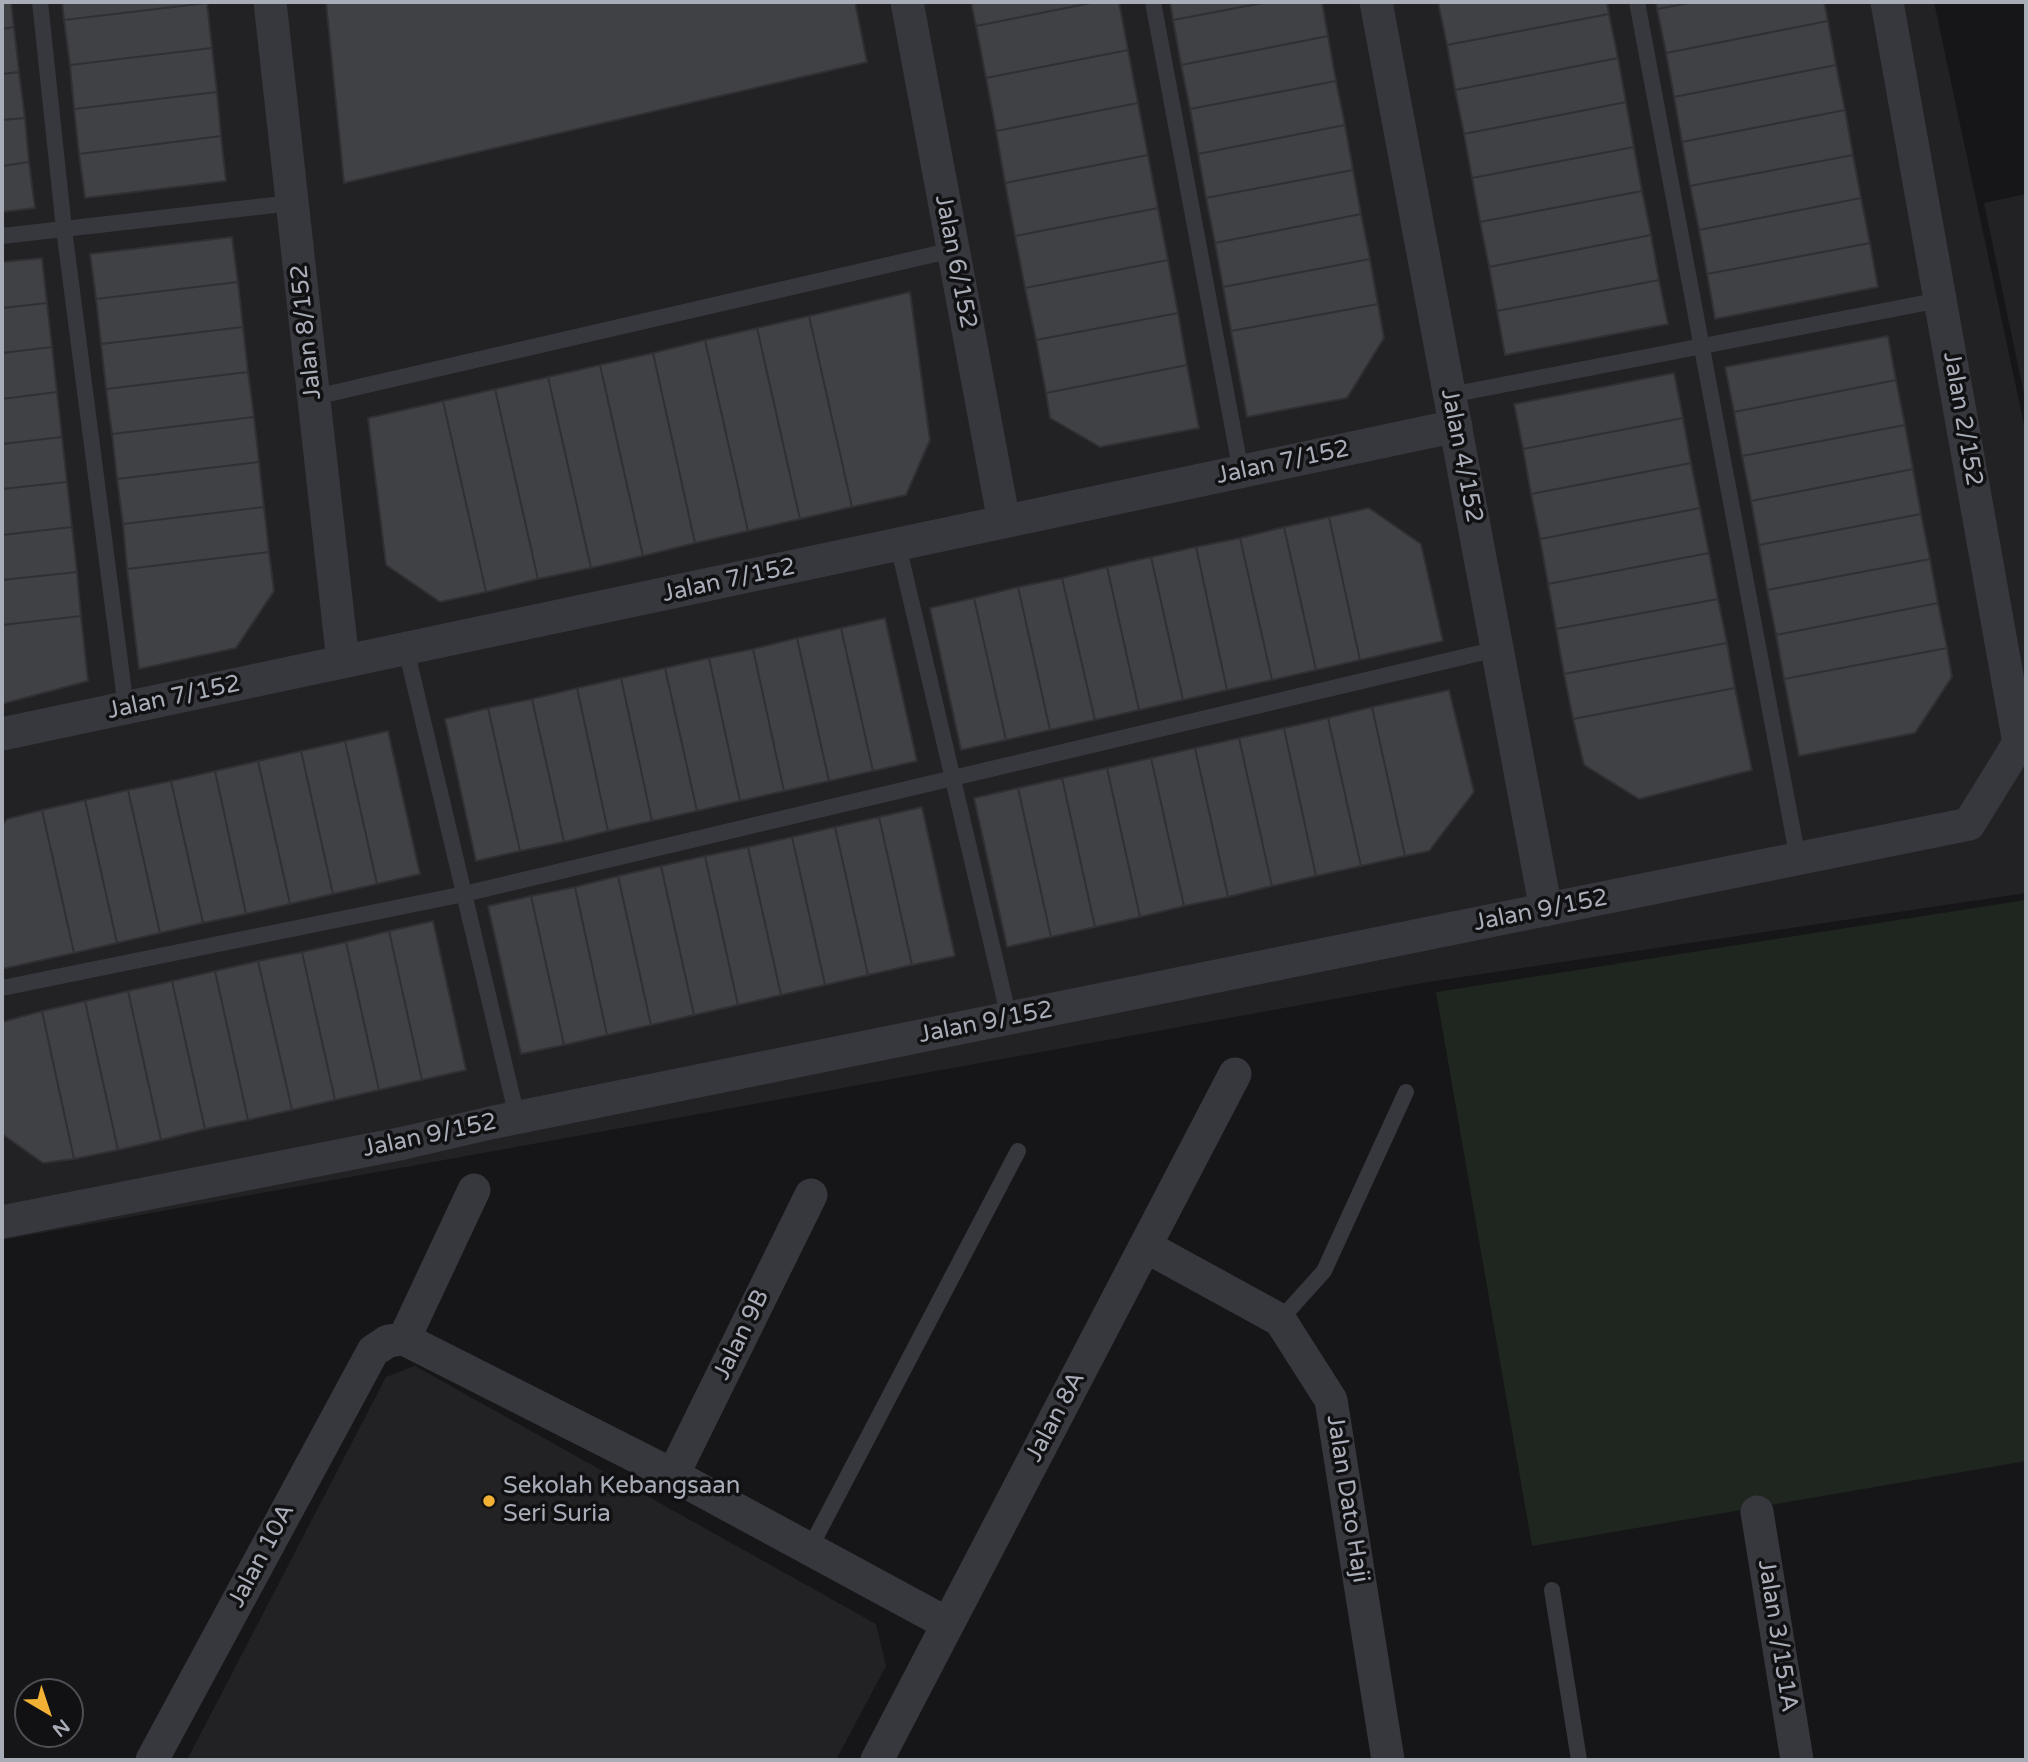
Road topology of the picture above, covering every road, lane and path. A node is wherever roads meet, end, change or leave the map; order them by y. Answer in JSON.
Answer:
{"nodes":[{"id":1,"x":40,"y":2,"type":"edge"},
{"id":2,"x":270,"y":2,"type":"edge"},
{"id":3,"x":907,"y":2,"type":"edge"},
{"id":4,"x":1153,"y":2,"type":"edge"},
{"id":5,"x":1376,"y":2,"type":"edge"},
{"id":6,"x":1637,"y":2,"type":"edge"},
{"id":7,"x":1887,"y":2,"type":"edge"},
{"id":8,"x":292,"y":203,"type":"junction"},
{"id":9,"x":64,"y":229,"type":"junction"},
{"id":10,"x":2,"y":236,"type":"edge"},
{"id":11,"x":953,"y":250,"type":"junction"},
{"id":12,"x":1940,"y":300,"type":"junction"},
{"id":13,"x":1702,"y":346,"type":"junction"},
{"id":14,"x":314,"y":397,"type":"junction"},
{"id":15,"x":1453,"y":411,"type":"junction"},
{"id":16,"x":1241,"y":472,"type":"junction"},
{"id":17,"x":1004,"y":522,"type":"junction"},
{"id":18,"x":898,"y":545,"type":"junction"},
{"id":19,"x":406,"y":649,"type":"junction"},
{"id":20,"x":1497,"y":649,"type":"junction"},
{"id":21,"x":343,"y":662,"type":"junction"},
{"id":22,"x":126,"y":708,"type":"junction"},
{"id":23,"x":2,"y":734,"type":"edge"},
{"id":24,"x":953,"y":778,"type":"junction"},
{"id":25,"x":1969,"y":824,"type":"joint"},
{"id":26,"x":1798,"y":859,"type":"junction"},
{"id":27,"x":464,"y":894,"type":"junction"},
{"id":28,"x":1546,"y":910,"type":"junction"},
{"id":29,"x":2,"y":988,"type":"edge"},
{"id":30,"x":1009,"y":1018,"type":"junction"},
{"id":31,"x":1234,"y":1074,"type":"dead end"},
{"id":32,"x":1406,"y":1092,"type":"dead end"},
{"id":33,"x":517,"y":1117,"type":"junction"},
{"id":34,"x":1018,"y":1151,"type":"dead end"},
{"id":35,"x":474,"y":1190,"type":"dead end"},
{"id":36,"x":811,"y":1195,"type":"dead end"},
{"id":37,"x":2,"y":1222,"type":"edge"},
{"id":38,"x":1145,"y":1247,"type":"junction"},
{"id":39,"x":1280,"y":1320,"type":"junction"},
{"id":40,"x":404,"y":1339,"type":"junction"},
{"id":41,"x":673,"y":1475,"type":"junction"},
{"id":42,"x":1757,"y":1512,"type":"dead end"},
{"id":43,"x":810,"y":1548,"type":"junction"},
{"id":44,"x":1552,"y":1590,"type":"dead end"},
{"id":45,"x":948,"y":1623,"type":"junction"},
{"id":46,"x":152,"y":1760,"type":"edge"},
{"id":47,"x":877,"y":1760,"type":"edge"},
{"id":48,"x":1388,"y":1760,"type":"edge"},
{"id":49,"x":1579,"y":1760,"type":"edge"},
{"id":50,"x":1797,"y":1760,"type":"edge"}],
"edges":[{"from":1,"to":9,"type":"lane"},
{"from":2,"to":8,"type":"street","name":"Jalan 8/152"},
{"from":3,"to":11,"type":"street","name":"Jalan 6/152"},
{"from":4,"to":16,"type":"lane"},
{"from":5,"to":15,"type":"street","name":"Jalan 4/152"},
{"from":6,"to":13,"type":"lane"},
{"from":7,"to":12,"type":"street","name":"Jalan 2/152"},
{"from":8,"to":9,"type":"lane"},
{"from":8,"to":14,"type":"street","name":"Jalan 8/152"},
{"from":9,"to":10,"type":"lane"},
{"from":9,"to":22,"type":"lane"},
{"from":11,"to":14,"type":"lane"},
{"from":11,"to":17,"type":"street","name":"Jalan 6/152"},
{"from":12,"to":13,"type":"lane"},
{"from":12,"to":25,"type":"street","name":"Jalan 2/152"},
{"from":13,"to":15,"type":"lane"},
{"from":13,"to":26,"type":"lane"},
{"from":14,"to":21,"type":"street","name":"Jalan 8/152"},
{"from":15,"to":16,"type":"street","name":"Jalan 7/152"},
{"from":15,"to":20,"type":"street","name":"Jalan 4/152"},
{"from":16,"to":17,"type":"street","name":"Jalan 7/152"},
{"from":17,"to":18,"type":"street","name":"Jalan 7/152"},
{"from":18,"to":19,"type":"street","name":"Jalan 7/152"},
{"from":18,"to":24,"type":"lane"},
{"from":19,"to":21,"type":"street","name":"Jalan 7/152"},
{"from":19,"to":27,"type":"lane"},
{"from":20,"to":24,"type":"lane"},
{"from":20,"to":28,"type":"street","name":"Jalan 4/152"},
{"from":21,"to":22,"type":"street","name":"Jalan 7/152"},
{"from":22,"to":23,"type":"street","name":"Jalan 7/152"},
{"from":24,"to":27,"type":"lane"},
{"from":24,"to":30,"type":"lane"},
{"from":25,"to":26,"type":"street","name":"Jalan 9/152"},
{"from":26,"to":28,"type":"street","name":"Jalan 9/152"},
{"from":27,"to":29,"type":"lane"},
{"from":27,"to":33,"type":"lane"},
{"from":28,"to":30,"type":"street","name":"Jalan 9/152"},
{"from":30,"to":33,"type":"street","name":"Jalan 9/152"},
{"from":31,"to":38,"type":"street","name":"Jalan 8A"},
{"from":32,"to":39,"type":"lane"},
{"from":33,"to":37,"type":"street","name":"Jalan 9/152"},
{"from":34,"to":43,"type":"lane"},
{"from":35,"to":40,"type":"street"},
{"from":36,"to":41,"type":"street","name":"Jalan 9B"},
{"from":38,"to":39,"type":"street","name":"Jalan Dato Haji"},
{"from":38,"to":45,"type":"street","name":"Jalan 8A"},
{"from":39,"to":48,"type":"street","name":"Jalan Dato Haji"},
{"from":40,"to":41,"type":"street"},
{"from":40,"to":46,"type":"street","name":"Jalan 10A"},
{"from":41,"to":43,"type":"street"},
{"from":42,"to":50,"type":"street","name":"Jalan 3/151A"},
{"from":43,"to":45,"type":"street"},
{"from":44,"to":49,"type":"lane"},
{"from":45,"to":47,"type":"street","name":"Jalan 8A"}]}
